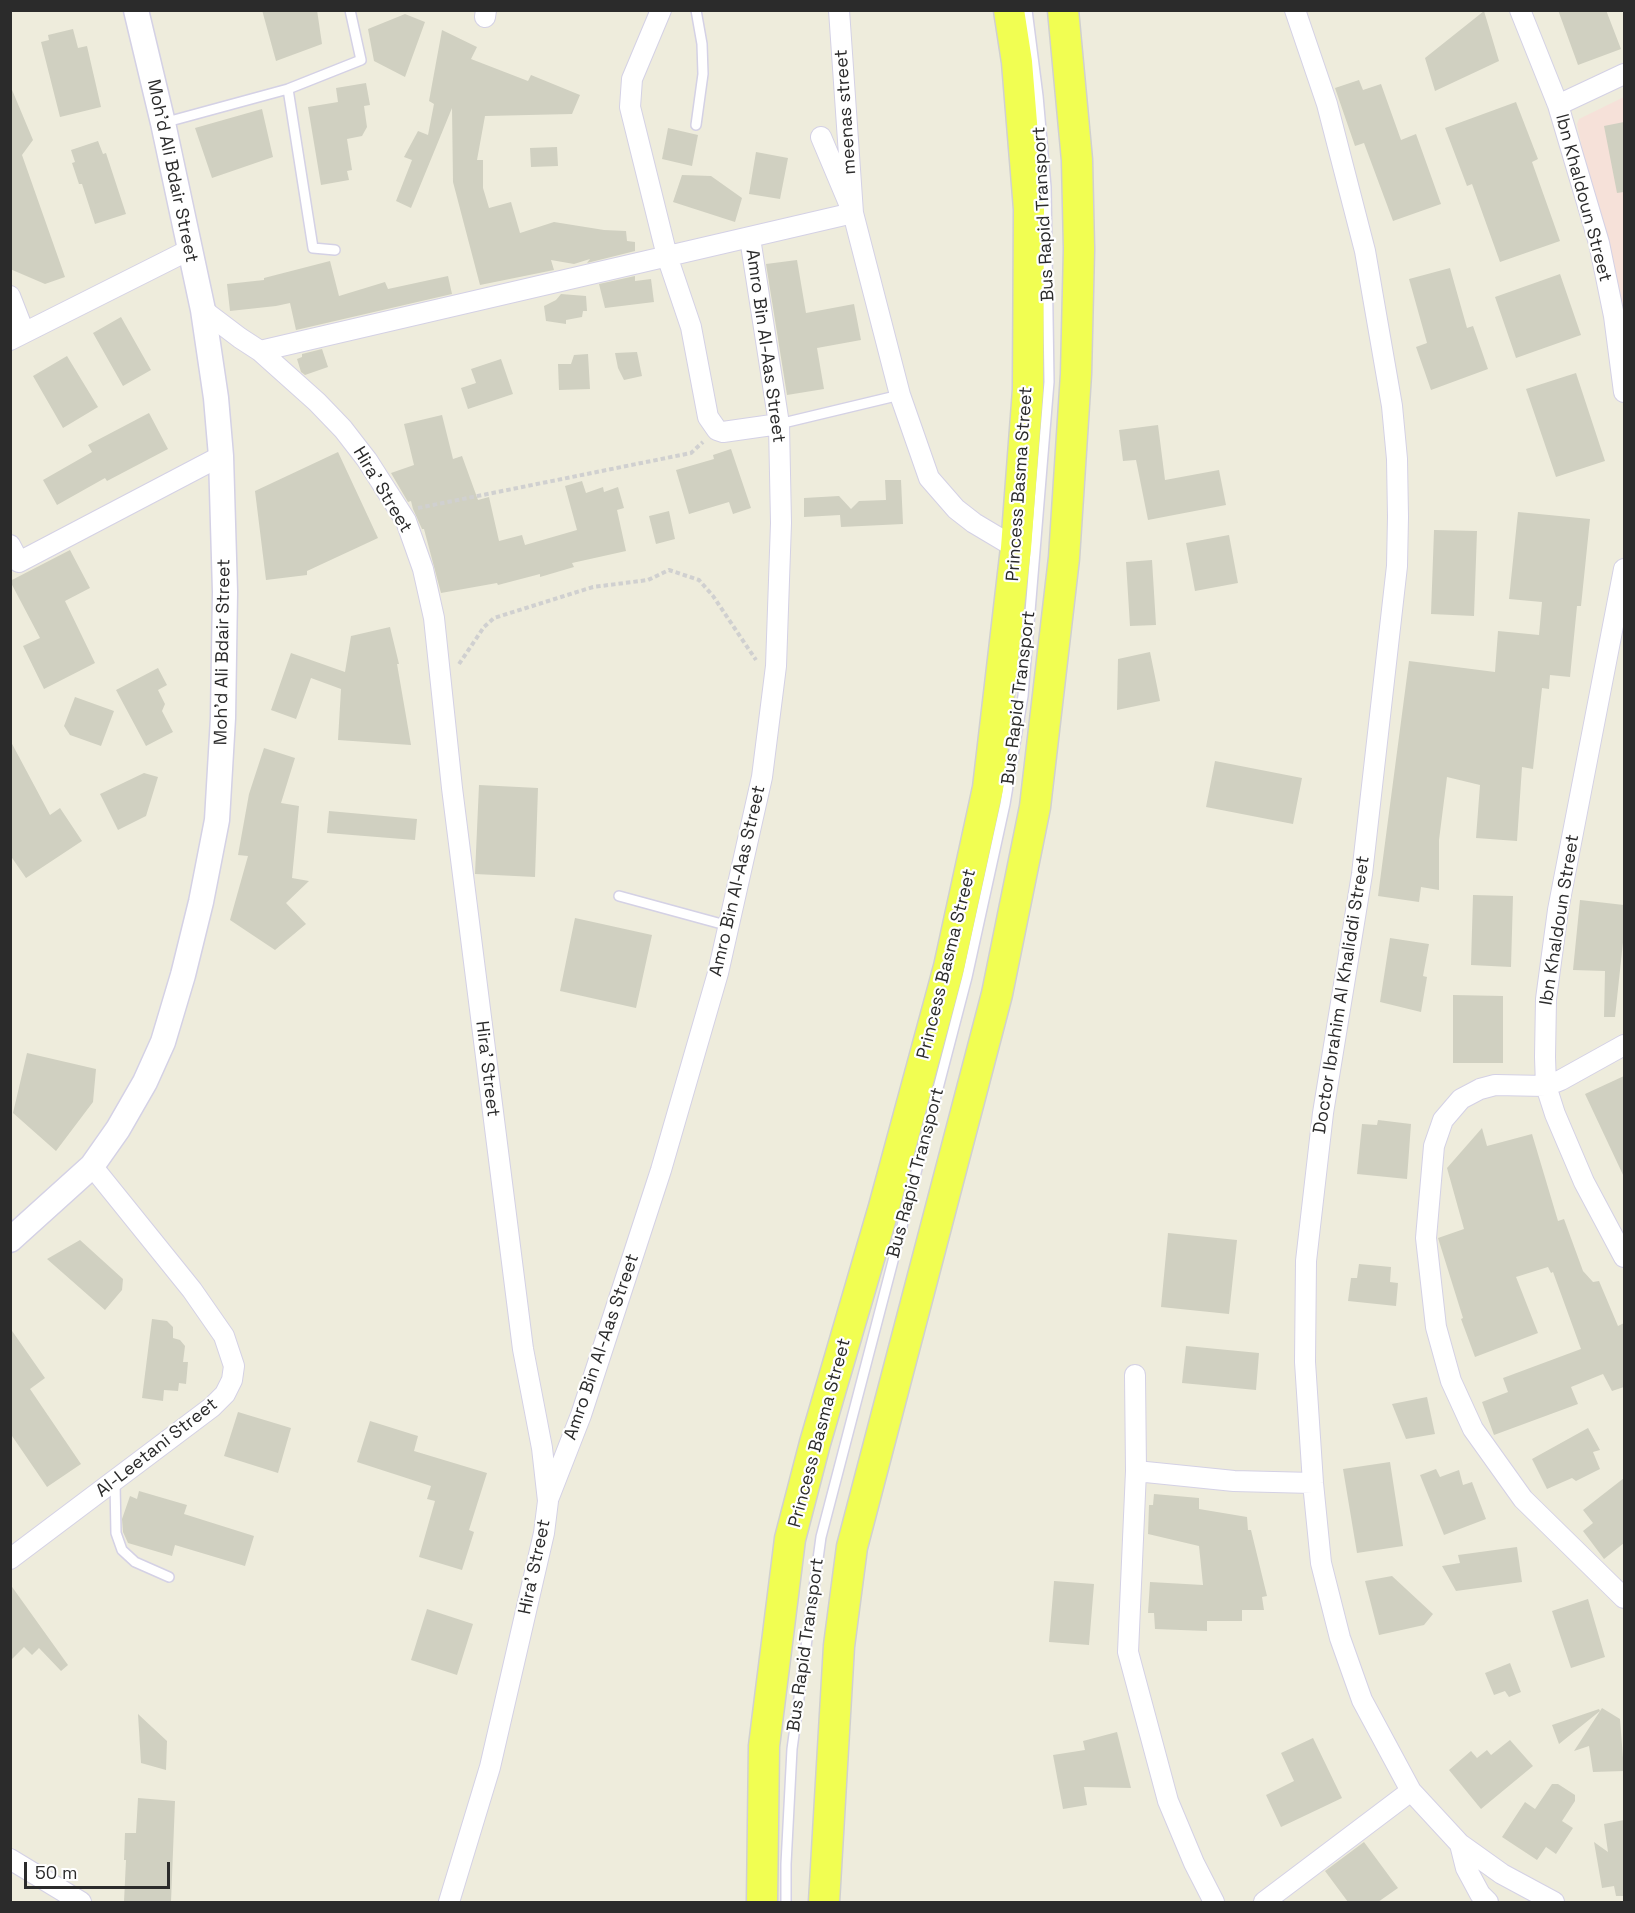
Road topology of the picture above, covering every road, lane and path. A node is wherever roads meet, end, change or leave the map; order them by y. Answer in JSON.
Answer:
{"nodes":[{"id":1,"x":136,"y":10,"type":"edge"},
{"id":2,"x":351,"y":10,"type":"edge"},
{"id":3,"x":661,"y":10,"type":"edge"},
{"id":4,"x":696,"y":10,"type":"edge"},
{"id":5,"x":839,"y":10,"type":"edge"},
{"id":6,"x":1009,"y":10,"type":"edge"},
{"id":7,"x":1027,"y":10,"type":"edge"},
{"id":8,"x":1063,"y":10,"type":"edge"},
{"id":9,"x":1295,"y":10,"type":"edge"},
{"id":10,"x":1520,"y":10,"type":"edge"},
{"id":11,"x":1624,"y":75,"type":"edge"},
{"id":12,"x":288,"y":89,"type":"junction"},
{"id":13,"x":1558,"y":105,"type":"junction"},
{"id":14,"x":164,"y":123,"type":"junction"},
{"id":15,"x":696,"y":124,"type":"dead end"},
{"id":16,"x":821,"y":137,"type":"dead end"},
{"id":17,"x":853,"y":213,"type":"junction"},
{"id":18,"x":750,"y":238,"type":"junction"},
{"id":19,"x":189,"y":250,"type":"junction"},
{"id":20,"x":335,"y":250,"type":"dead end"},
{"id":21,"x":667,"y":256,"type":"junction"},
{"id":22,"x":10,"y":297,"type":"edge"},
{"id":23,"x":203,"y":310,"type":"junction"},
{"id":24,"x":17,"y":336,"type":"edge"},
{"id":25,"x":260,"y":351,"type":"junction"},
{"id":26,"x":1624,"y":392,"type":"edge"},
{"id":27,"x":900,"y":395,"type":"junction"},
{"id":28,"x":779,"y":424,"type":"junction"},
{"id":29,"x":691,"y":453,"type":"dead end"},
{"id":30,"x":221,"y":456,"type":"junction"},
{"id":31,"x":400,"y":512,"type":"junction"},
{"id":32,"x":10,"y":545,"type":"edge"},
{"id":33,"x":1017,"y":548,"type":"junction"},
{"id":34,"x":1624,"y":569,"type":"edge"},
{"id":35,"x":441,"y":682,"type":"junction"},
{"id":36,"x":774,"y":685,"type":"junction"},
{"id":37,"x":619,"y":896,"type":"dead end"},
{"id":38,"x":729,"y":926,"type":"junction"},
{"id":39,"x":1624,"y":1045,"type":"edge"},
{"id":40,"x":1546,"y":1086,"type":"junction"},
{"id":41,"x":92,"y":1166,"type":"junction"},
{"id":42,"x":10,"y":1240,"type":"edge"},
{"id":43,"x":1624,"y":1257,"type":"edge"},
{"id":44,"x":1135,"y":1375,"type":"dead end"},
{"id":45,"x":1136,"y":1471,"type":"junction"},
{"id":46,"x":115,"y":1482,"type":"junction"},
{"id":47,"x":1313,"y":1483,"type":"junction"},
{"id":48,"x":548,"y":1501,"type":"junction"},
{"id":49,"x":10,"y":1559,"type":"edge"},
{"id":50,"x":169,"y":1577,"type":"dead end"},
{"id":51,"x":1624,"y":1598,"type":"edge"},
{"id":52,"x":1411,"y":1791,"type":"junction"},
{"id":53,"x":1460,"y":1844,"type":"junction"},
{"id":54,"x":10,"y":1858,"type":"edge"},
{"id":55,"x":81,"y":1902,"type":"edge"},
{"id":56,"x":448,"y":1902,"type":"edge"},
{"id":57,"x":762,"y":1902,"type":"edge"},
{"id":58,"x":786,"y":1902,"type":"edge"},
{"id":59,"x":825,"y":1902,"type":"edge"},
{"id":60,"x":1214,"y":1902,"type":"edge"},
{"id":61,"x":1264,"y":1902,"type":"edge"},
{"id":62,"x":1488,"y":1902,"type":"edge"},
{"id":63,"x":1554,"y":1902,"type":"edge"}],
"edges":[{"from":1,"to":14,"type":"street","name":"Moh'd Ali Bdair Street"},
{"from":2,"to":12,"type":"lane"},
{"from":3,"to":21,"type":"street"},
{"from":4,"to":15,"type":"lane"},
{"from":5,"to":17,"type":"street","name":"meenas street"},
{"from":6,"to":33,"type":"main road","name":"Princess Basma Street"},
{"from":7,"to":58,"type":"lane","name":"Bus Rapid Transport"},
{"from":8,"to":59,"type":"main road"},
{"from":9,"to":47,"type":"street","name":"Doctor Ibrahim Al Khaliddi Street"},
{"from":10,"to":13,"type":"street","name":"Ibn Khaldoun Street"},
{"from":11,"to":13,"type":"street"},
{"from":12,"to":14,"type":"lane"},
{"from":12,"to":20,"type":"lane"},
{"from":13,"to":26,"type":"street","name":"Ibn Khaldoun Street"},
{"from":14,"to":19,"type":"street","name":"Moh'd Ali Bdair Street"},
{"from":16,"to":17,"type":"street"},
{"from":17,"to":18,"type":"street"},
{"from":17,"to":27,"type":"street"},
{"from":18,"to":21,"type":"street"},
{"from":18,"to":28,"type":"street","name":"Amro Bin Al-Aas Street"},
{"from":19,"to":23,"type":"street","name":"Moh'd Ali Bdair Street"},
{"from":19,"to":24,"type":"street"},
{"from":21,"to":25,"type":"street"},
{"from":21,"to":28,"type":"street"},
{"from":22,"to":24,"type":"street"},
{"from":23,"to":25,"type":"street","name":"Hira' Street"},
{"from":23,"to":30,"type":"street","name":"Moh'd Ali Bdair Street"},
{"from":25,"to":31,"type":"street","name":"Hira' Street"},
{"from":27,"to":28,"type":"lane"},
{"from":27,"to":33,"type":"street"},
{"from":28,"to":36,"type":"street","name":"Amro Bin Al-Aas Street"},
{"from":29,"to":31,"type":"path"},
{"from":30,"to":32,"type":"street"},
{"from":30,"to":41,"type":"street","name":"Moh'd Ali Bdair Street"},
{"from":31,"to":35,"type":"street","name":"Hira' Street"},
{"from":33,"to":57,"type":"main road","name":"Princess Basma Street"},
{"from":34,"to":40,"type":"street","name":"Ibn Khaldoun Street"},
{"from":35,"to":36,"type":"path"},
{"from":35,"to":48,"type":"street","name":"Hira' Street"},
{"from":36,"to":38,"type":"street","name":"Amro Bin Al-Aas Street"},
{"from":37,"to":38,"type":"lane"},
{"from":38,"to":48,"type":"street","name":"Amro Bin Al-Aas Street"},
{"from":39,"to":40,"type":"street"},
{"from":40,"to":43,"type":"street","name":"Ibn Khaldoun Street"},
{"from":40,"to":51,"type":"street"},
{"from":41,"to":42,"type":"street","name":"Moh'd Ali Bdair Street"},
{"from":41,"to":46,"type":"street","name":"Al-Leetani Street"},
{"from":44,"to":45,"type":"street"},
{"from":45,"to":47,"type":"street"},
{"from":45,"to":60,"type":"street"},
{"from":46,"to":49,"type":"street","name":"Al-Leetani Street"},
{"from":46,"to":50,"type":"lane"},
{"from":47,"to":52,"type":"street","name":"Doctor Ibrahim Al Khaliddi Street"},
{"from":48,"to":56,"type":"street","name":"Hira' Street"},
{"from":52,"to":53,"type":"street","name":"Doctor Ibrahim Al Khaliddi Street"},
{"from":52,"to":61,"type":"street"},
{"from":53,"to":62,"type":"street"},
{"from":53,"to":63,"type":"street","name":"Doctor Ibrahim Al Khaliddi Street"},
{"from":54,"to":55,"type":"street"}]}
